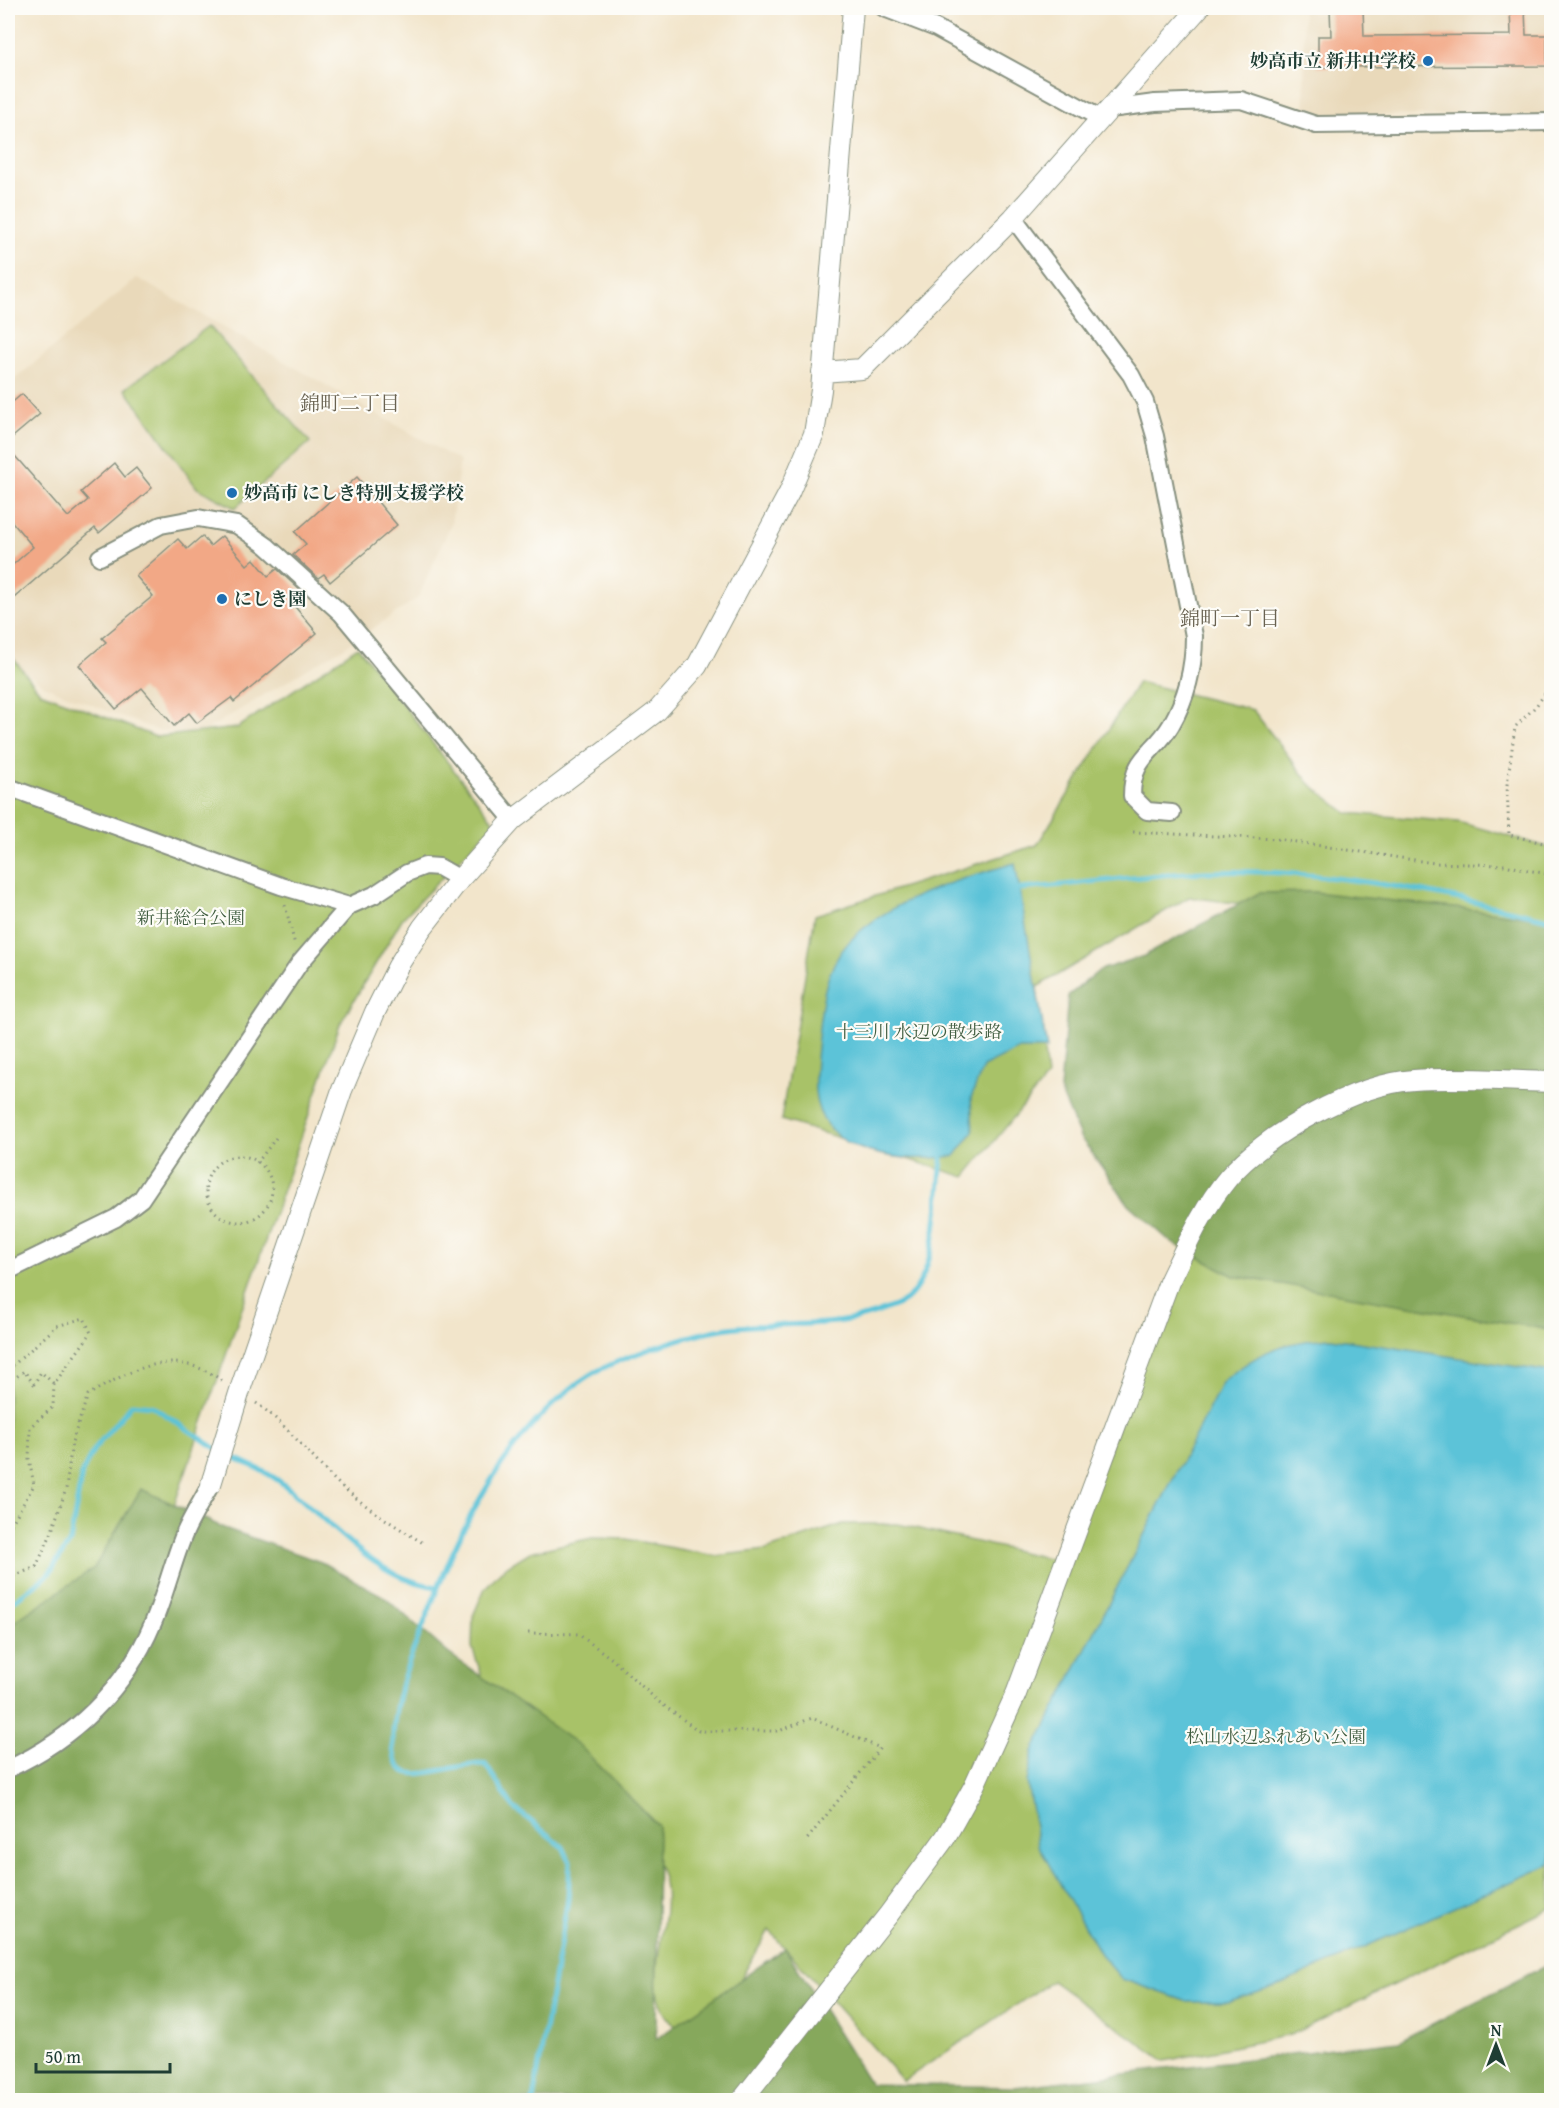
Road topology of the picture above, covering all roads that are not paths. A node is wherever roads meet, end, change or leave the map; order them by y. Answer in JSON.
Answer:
{"nodes":[{"id":1,"x":853,"y":8,"type":"edge"},
{"id":2,"x":884,"y":8,"type":"edge"},
{"id":3,"x":1198,"y":8,"type":"edge"},
{"id":4,"x":1105,"y":113,"type":"junction"},
{"id":5,"x":1551,"y":122,"type":"edge"},
{"id":6,"x":1013,"y":218,"type":"junction"},
{"id":7,"x":822,"y":372,"type":"junction"},
{"id":8,"x":100,"y":557,"type":"dead end"},
{"id":9,"x":8,"y":787,"type":"edge"},
{"id":10,"x":1172,"y":813,"type":"dead end"},
{"id":11,"x":513,"y":820,"type":"junction"},
{"id":12,"x":460,"y":879,"type":"junction"},
{"id":13,"x":349,"y":906,"type":"junction"},
{"id":14,"x":1551,"y":1082,"type":"edge"},
{"id":15,"x":8,"y":1269,"type":"edge"},
{"id":16,"x":211,"y":1484,"type":"joint"},
{"id":17,"x":8,"y":1768,"type":"edge"},
{"id":18,"x":742,"y":2100,"type":"edge"}],
"edges":[{"from":1,"to":7,"type":"street"},
{"from":2,"to":4,"type":"street"},
{"from":3,"to":4,"type":"street"},
{"from":4,"to":5,"type":"street"},
{"from":4,"to":6,"type":"street"},
{"from":6,"to":7,"type":"street"},
{"from":6,"to":10,"type":"street"},
{"from":7,"to":11,"type":"street"},
{"from":8,"to":11,"type":"street"},
{"from":9,"to":13,"type":"street"},
{"from":11,"to":12,"type":"street"},
{"from":12,"to":13,"type":"street"},
{"from":12,"to":16,"type":"street","bridge":true},
{"from":13,"to":15,"type":"street"},
{"from":14,"to":18,"type":"street"},
{"from":16,"to":17,"type":"street"}]}
